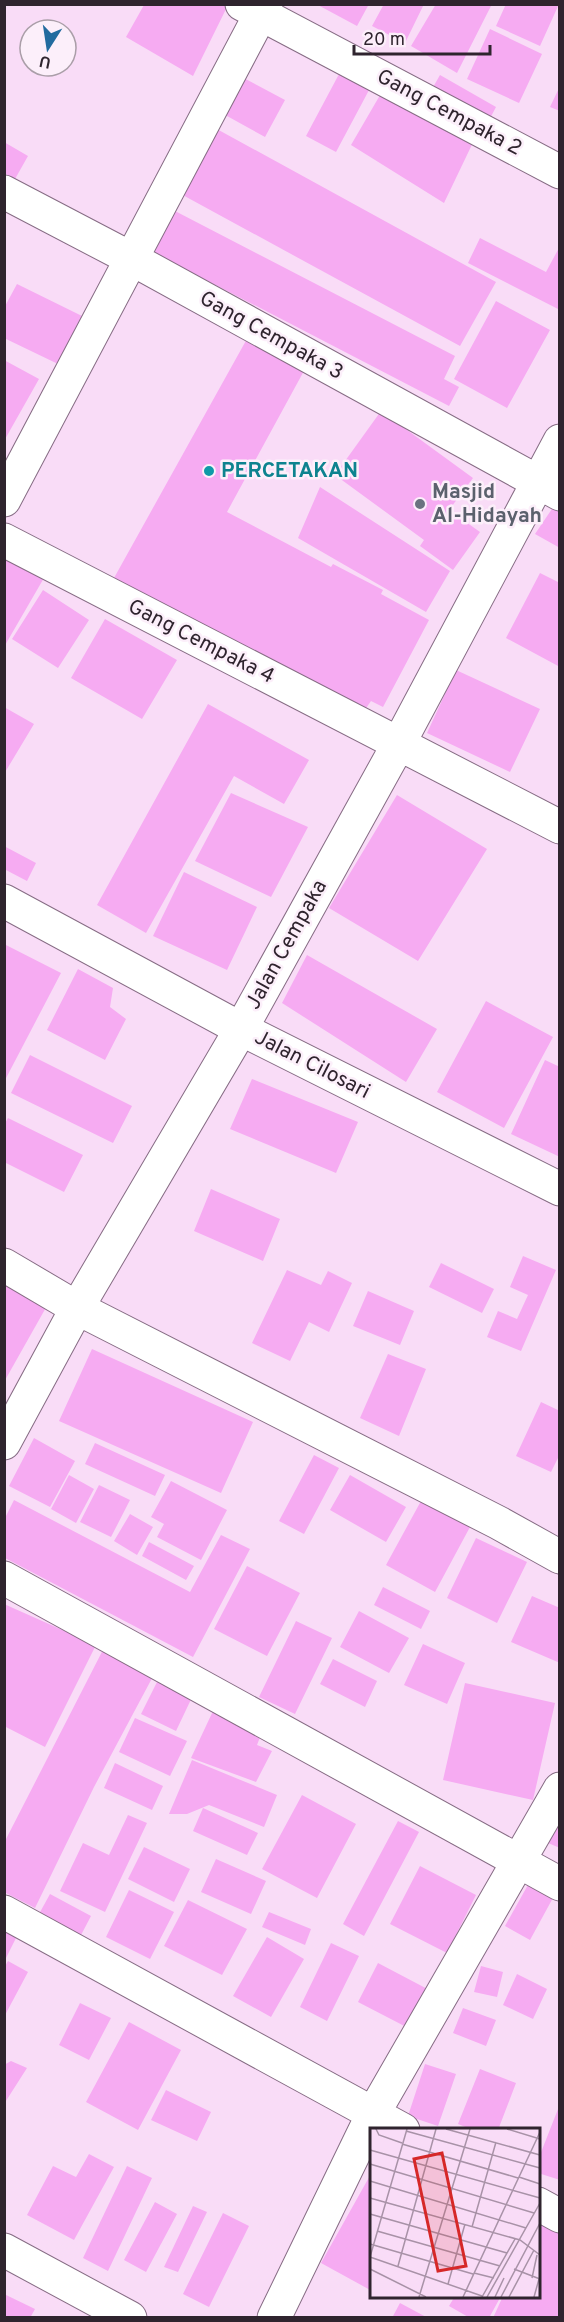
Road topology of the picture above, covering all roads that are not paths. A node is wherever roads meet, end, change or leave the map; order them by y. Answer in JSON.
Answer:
{"nodes":[{"id":1,"x":256,"y":8,"type":"edge"},
{"id":2,"x":560,"y":172,"type":"edge"},
{"id":3,"x":4,"y":192,"type":"edge"},
{"id":4,"x":132,"y":259,"type":"junction"},
{"id":5,"x":560,"y":441,"type":"edge"},
{"id":6,"x":548,"y":488,"type":"edge"},
{"id":7,"x":4,"y":500,"type":"edge"},
{"id":8,"x":4,"y":540,"type":"edge"},
{"id":9,"x":398,"y":744,"type":"junction"},
{"id":10,"x":560,"y":827,"type":"edge"},
{"id":11,"x":4,"y":901,"type":"edge"},
{"id":12,"x":241,"y":1029,"type":"junction"},
{"id":13,"x":560,"y":1189,"type":"edge"},
{"id":14,"x":4,"y":1265,"type":"edge"},
{"id":15,"x":77,"y":1308,"type":"junction"},
{"id":16,"x":4,"y":1443,"type":"edge"},
{"id":17,"x":560,"y":1557,"type":"edge"},
{"id":18,"x":4,"y":1578,"type":"edge"},
{"id":19,"x":560,"y":1789,"type":"edge"},
{"id":20,"x":517,"y":1862,"type":"junction"},
{"id":21,"x":560,"y":1884,"type":"edge"},
{"id":22,"x":4,"y":1912,"type":"edge"},
{"id":23,"x":373,"y":2114,"type":"junction"},
{"id":24,"x":399,"y":2128,"type":"edge"},
{"id":25,"x":540,"y":2205,"type":"edge"},
{"id":26,"x":560,"y":2216,"type":"edge"},
{"id":27,"x":4,"y":2250,"type":"edge"},
{"id":28,"x":130,"y":2318,"type":"edge"},
{"id":29,"x":274,"y":2318,"type":"edge"}],
"edges":[{"from":1,"to":2,"type":"street","name":"Gang Cempaka 2"},
{"from":1,"to":4,"type":"street"},
{"from":3,"to":4,"type":"street","name":"Gang Cempaka 3"},
{"from":4,"to":6,"type":"street","name":"Gang Cempaka 3"},
{"from":4,"to":7,"type":"street"},
{"from":5,"to":6,"type":"street","name":"Jalan Cempaka"},
{"from":6,"to":9,"type":"street","name":"Jalan Cempaka"},
{"from":8,"to":9,"type":"street","name":"Gang Cempaka 4"},
{"from":9,"to":10,"type":"street","name":"Gang Cempaka 4"},
{"from":9,"to":12,"type":"street","name":"Jalan Cempaka"},
{"from":11,"to":12,"type":"street","name":"Jalan Cilosari"},
{"from":12,"to":13,"type":"street","name":"Jalan Cilosari"},
{"from":12,"to":15,"type":"street","name":"Jalan Cempaka"},
{"from":14,"to":15,"type":"street"},
{"from":15,"to":16,"type":"street","name":"Jalan Cempaka"},
{"from":15,"to":17,"type":"street"},
{"from":18,"to":20,"type":"street"},
{"from":19,"to":20,"type":"street"},
{"from":20,"to":21,"type":"street"},
{"from":20,"to":23,"type":"street"},
{"from":22,"to":23,"type":"street"},
{"from":23,"to":24,"type":"street"},
{"from":23,"to":29,"type":"street"},
{"from":25,"to":26,"type":"street"},
{"from":27,"to":28,"type":"street"}]}
